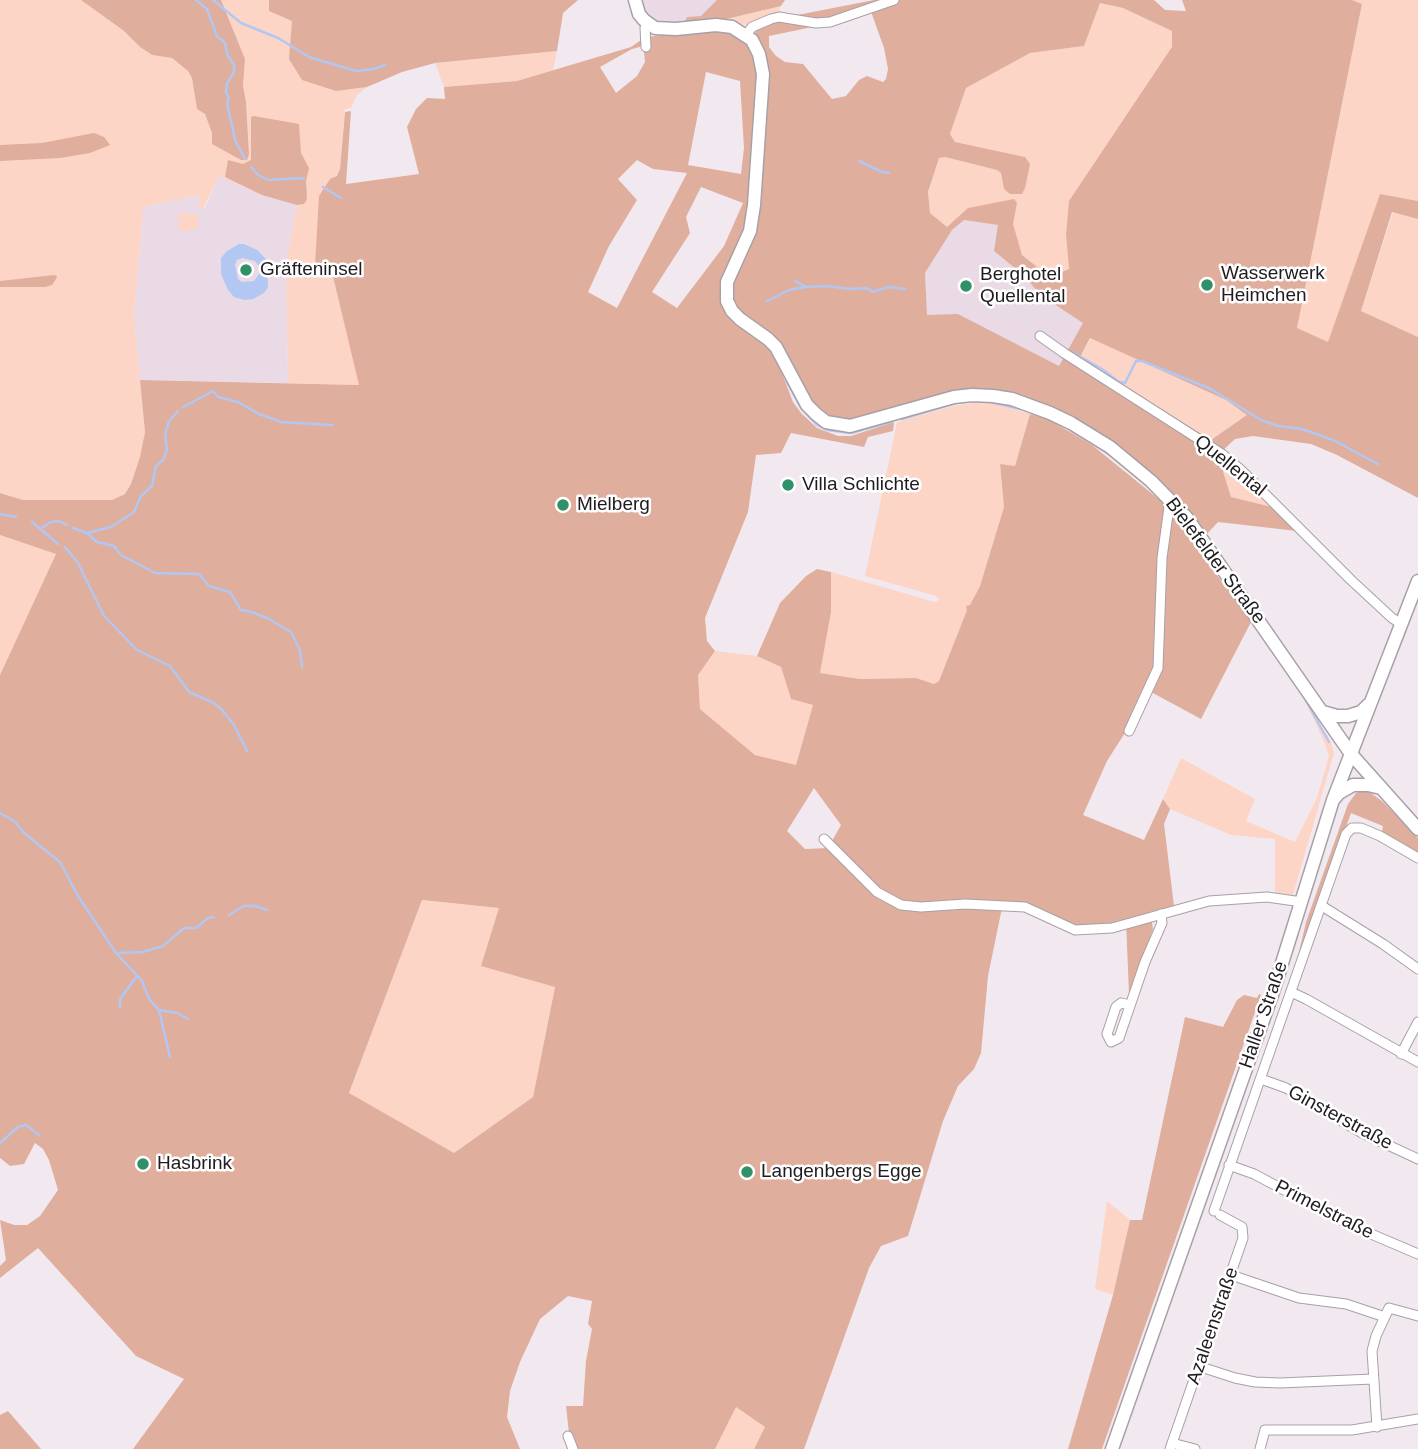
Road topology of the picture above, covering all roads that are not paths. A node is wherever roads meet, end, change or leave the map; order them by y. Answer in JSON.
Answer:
{"nodes":[{"id":1,"x":635,"y":0,"type":"edge"},
{"id":2,"x":894,"y":0,"type":"edge"},
{"id":3,"x":649,"y":24,"type":"junction"},
{"id":4,"x":746,"y":35,"type":"junction"},
{"id":5,"x":646,"y":47,"type":"dead end"},
{"id":6,"x":1040,"y":336,"type":"dead end"},
{"id":7,"x":1172,"y":502,"type":"junction"},
{"id":8,"x":1418,"y":581,"type":"edge"},
{"id":9,"x":1400,"y":623,"type":"junction"},
{"id":10,"x":1368,"y":705,"type":"junction"},
{"id":11,"x":1323,"y":712,"type":"junction"},
{"id":12,"x":1129,"y":731,"type":"dead end"},
{"id":13,"x":1351,"y":754,"type":"junction"},
{"id":14,"x":1381,"y":788,"type":"junction"},
{"id":15,"x":1333,"y":800,"type":"junction"},
{"id":16,"x":1418,"y":829,"type":"edge"},
{"id":17,"x":824,"y":839,"type":"dead end"},
{"id":18,"x":1418,"y":858,"type":"edge"},
{"id":19,"x":1302,"y":902,"type":"junction"},
{"id":20,"x":1322,"y":906,"type":"junction"},
{"id":21,"x":1161,"y":914,"type":"junction"},
{"id":22,"x":1418,"y":969,"type":"edge"},
{"id":23,"x":1291,"y":992,"type":"junction"},
{"id":24,"x":1130,"y":1005,"type":"dead end"},
{"id":25,"x":1418,"y":1022,"type":"edge"},
{"id":26,"x":1401,"y":1054,"type":"junction"},
{"id":27,"x":1418,"y":1062,"type":"edge"},
{"id":28,"x":1261,"y":1079,"type":"junction"},
{"id":29,"x":1418,"y":1159,"type":"edge"},
{"id":30,"x":1230,"y":1165,"type":"junction"},
{"id":31,"x":1418,"y":1254,"type":"edge"},
{"id":32,"x":1231,"y":1275,"type":"junction"},
{"id":33,"x":1385,"y":1317,"type":"junction"},
{"id":34,"x":1418,"y":1317,"type":"edge"},
{"id":35,"x":1198,"y":1366,"type":"junction"},
{"id":36,"x":1373,"y":1379,"type":"junction"},
{"id":37,"x":1418,"y":1419,"type":"edge"},
{"id":38,"x":1377,"y":1427,"type":"junction"},
{"id":39,"x":568,"y":1436,"type":"dead end"},
{"id":40,"x":1171,"y":1446,"type":"edge"},
{"id":41,"x":573,"y":1449,"type":"edge"},
{"id":42,"x":1112,"y":1449,"type":"edge"},
{"id":43,"x":1195,"y":1449,"type":"edge"},
{"id":44,"x":1260,"y":1449,"type":"edge"}],
"edges":[{"from":1,"to":3,"type":"main road"},
{"from":2,"to":4,"type":"street"},
{"from":3,"to":4,"type":"main road"},
{"from":3,"to":5,"type":"street"},
{"from":4,"to":7,"type":"main road","name":"Bielefelder Straße"},
{"from":6,"to":9,"type":"street","name":"Quellental"},
{"from":7,"to":11,"type":"main road","name":"Bielefelder Straße"},
{"from":7,"to":12,"type":"street"},
{"from":8,"to":9,"type":"main road","name":"Haller Straße"},
{"from":9,"to":10,"type":"main road","name":"Haller Straße"},
{"from":10,"to":11,"type":"main road"},
{"from":10,"to":13,"type":"main road","name":"Haller Straße"},
{"from":11,"to":13,"type":"main road","name":"Bielefelder Straße"},
{"from":13,"to":14,"type":"main road","name":"Bielefelder Straße"},
{"from":13,"to":15,"type":"main road","name":"Haller Straße"},
{"from":14,"to":15,"type":"main road"},
{"from":14,"to":16,"type":"main road","name":"Bielefelder Straße"},
{"from":15,"to":19,"type":"main road","name":"Haller Straße"},
{"from":17,"to":21,"type":"street"},
{"from":18,"to":20,"type":"street"},
{"from":19,"to":21,"type":"street"},
{"from":19,"to":42,"type":"main road","name":"Haller Straße"},
{"from":20,"to":22,"type":"street"},
{"from":20,"to":23,"type":"street"},
{"from":21,"to":24,"type":"street"},
{"from":23,"to":26,"type":"street"},
{"from":23,"to":28,"type":"street"},
{"from":25,"to":26,"type":"street"},
{"from":26,"to":27,"type":"street"},
{"from":28,"to":29,"type":"street","name":"Ginsterstraße"},
{"from":28,"to":30,"type":"street"},
{"from":30,"to":31,"type":"street","name":"Primelstraße"},
{"from":30,"to":32,"type":"street","name":"Azaleenstraße"},
{"from":32,"to":33,"type":"street"},
{"from":32,"to":35,"type":"street","name":"Azaleenstraße"},
{"from":33,"to":34,"type":"street"},
{"from":33,"to":36,"type":"street"},
{"from":35,"to":36,"type":"street"},
{"from":35,"to":40,"type":"street","name":"Azaleenstraße"},
{"from":36,"to":38,"type":"street"},
{"from":37,"to":38,"type":"street"},
{"from":38,"to":44,"type":"street"},
{"from":39,"to":41,"type":"street"},
{"from":40,"to":43,"type":"street"}]}
